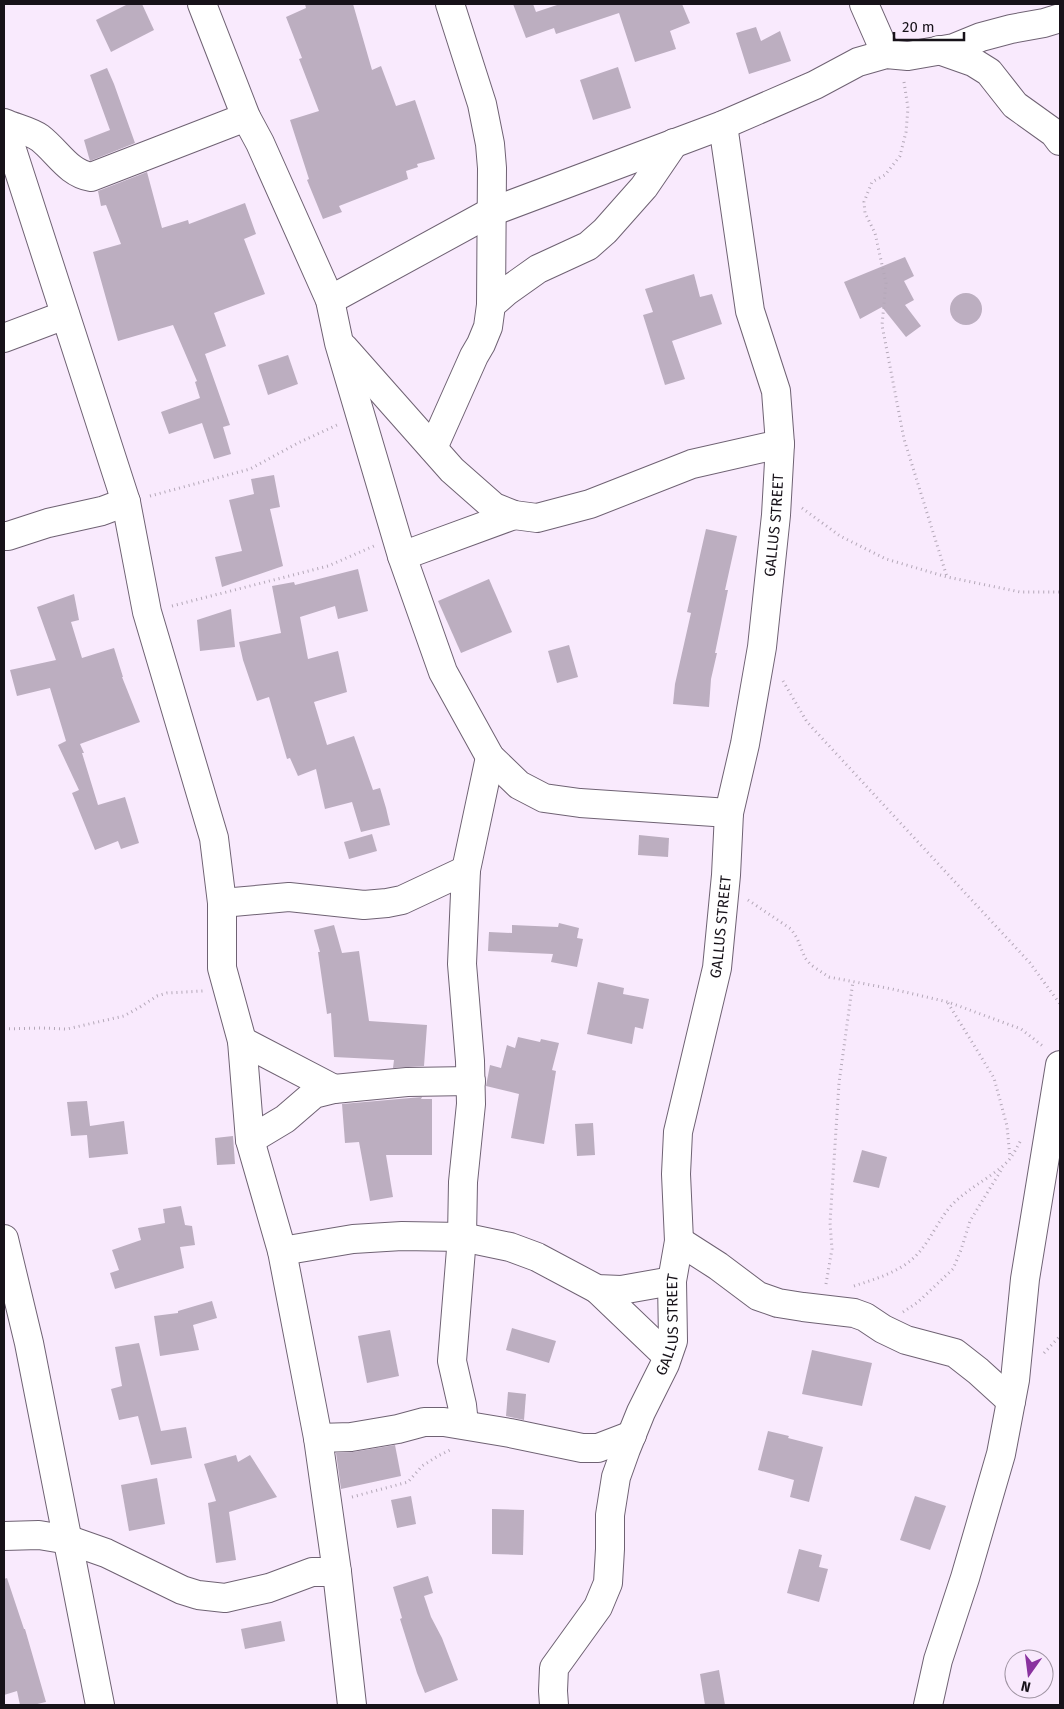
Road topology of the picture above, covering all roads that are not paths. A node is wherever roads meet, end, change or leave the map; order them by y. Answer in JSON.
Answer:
{"nodes":[{"id":1,"x":450,"y":4,"type":"edge"},
{"id":2,"x":864,"y":4,"type":"edge"},
{"id":3,"x":205,"y":5,"type":"edge"},
{"id":4,"x":1060,"y":18,"type":"edge"},
{"id":5,"x":939,"y":50,"type":"junction"},
{"id":6,"x":891,"y":54,"type":"junction"},
{"id":7,"x":246,"y":117,"type":"junction"},
{"id":8,"x":4,"y":124,"type":"edge"},
{"id":9,"x":723,"y":125,"type":"junction"},
{"id":10,"x":1060,"y":141,"type":"edge"},
{"id":11,"x":674,"y":143,"type":"junction"},
{"id":12,"x":491,"y":212,"type":"junction"},
{"id":13,"x":330,"y":300,"type":"junction"},
{"id":14,"x":491,"y":305,"type":"junction"},
{"id":15,"x":65,"y":315,"type":"junction"},
{"id":16,"x":4,"y":338,"type":"edge"},
{"id":17,"x":339,"y":343,"type":"junction"},
{"id":18,"x":780,"y":444,"type":"junction"},
{"id":19,"x":433,"y":448,"type":"junction"},
{"id":20,"x":126,"y":502,"type":"junction"},
{"id":21,"x":514,"y":515,"type":"junction"},
{"id":22,"x":4,"y":536,"type":"edge"},
{"id":23,"x":399,"y":546,"type":"junction"},
{"id":24,"x":490,"y":757,"type":"junction"},
{"id":25,"x":729,"y":813,"type":"junction"},
{"id":26,"x":466,"y":870,"type":"junction"},
{"id":27,"x":222,"y":903,"type":"junction"},
{"id":28,"x":242,"y":1041,"type":"junction"},
{"id":29,"x":1053,"y":1057,"type":"edge"},
{"id":30,"x":471,"y":1081,"type":"junction"},
{"id":31,"x":334,"y":1089,"type":"junction"},
{"id":32,"x":250,"y":1140,"type":"junction"},
{"id":33,"x":462,"y":1237,"type":"junction"},
{"id":34,"x":4,"y":1239,"type":"edge"},
{"id":35,"x":679,"y":1241,"type":"junction"},
{"id":36,"x":282,"y":1252,"type":"junction"},
{"id":37,"x":672,"y":1281,"type":"junction"},
{"id":38,"x":597,"y":1289,"type":"junction"},
{"id":39,"x":667,"y":1356,"type":"junction"},
{"id":40,"x":1011,"y":1401,"type":"junction"},
{"id":41,"x":632,"y":1435,"type":"junction"},
{"id":42,"x":459,"y":1436,"type":"junction"},
{"id":43,"x":318,"y":1438,"type":"junction"},
{"id":44,"x":4,"y":1536,"type":"edge"},
{"id":45,"x":69,"y":1540,"type":"junction"},
{"id":46,"x":337,"y":1572,"type":"junction"},
{"id":47,"x":100,"y":1705,"type":"edge"},
{"id":48,"x":352,"y":1705,"type":"edge"},
{"id":49,"x":554,"y":1705,"type":"edge"},
{"id":50,"x":928,"y":1705,"type":"edge"}],
"edges":[{"from":1,"to":12,"type":"street"},
{"from":2,"to":6,"type":"street"},
{"from":3,"to":7,"type":"street"},
{"from":4,"to":5,"type":"street"},
{"from":5,"to":6,"type":"street"},
{"from":5,"to":10,"type":"street"},
{"from":6,"to":9,"type":"street"},
{"from":7,"to":8,"type":"street"},
{"from":7,"to":13,"type":"street"},
{"from":8,"to":15,"type":"street"},
{"from":9,"to":11,"type":"street"},
{"from":9,"to":18,"type":"street","name":"GALLUS STREET"},
{"from":11,"to":12,"type":"street"},
{"from":11,"to":14,"type":"street"},
{"from":12,"to":13,"type":"street"},
{"from":12,"to":14,"type":"street"},
{"from":13,"to":17,"type":"street"},
{"from":14,"to":19,"type":"street"},
{"from":15,"to":16,"type":"street"},
{"from":15,"to":20,"type":"street"},
{"from":17,"to":19,"type":"street"},
{"from":17,"to":23,"type":"street"},
{"from":18,"to":21,"type":"street"},
{"from":18,"to":25,"type":"street","name":"GALLUS STREET"},
{"from":19,"to":21,"type":"street"},
{"from":20,"to":22,"type":"street"},
{"from":20,"to":27,"type":"street"},
{"from":21,"to":23,"type":"street"},
{"from":23,"to":24,"type":"street"},
{"from":24,"to":25,"type":"street"},
{"from":24,"to":26,"type":"street"},
{"from":25,"to":35,"type":"street","name":"GALLUS STREET"},
{"from":26,"to":27,"type":"street"},
{"from":26,"to":30,"type":"street"},
{"from":27,"to":28,"type":"street"},
{"from":28,"to":31,"type":"street"},
{"from":28,"to":32,"type":"street"},
{"from":29,"to":40,"type":"street"},
{"from":30,"to":31,"type":"street"},
{"from":30,"to":33,"type":"street"},
{"from":31,"to":32,"type":"street"},
{"from":32,"to":36,"type":"street"},
{"from":33,"to":36,"type":"street"},
{"from":33,"to":38,"type":"street"},
{"from":33,"to":42,"type":"street"},
{"from":34,"to":45,"type":"street"},
{"from":35,"to":37,"type":"street","name":"GALLUS STREET"},
{"from":35,"to":40,"type":"street"},
{"from":36,"to":43,"type":"street"},
{"from":37,"to":38,"type":"street"},
{"from":37,"to":39,"type":"street","name":"GALLUS STREET"},
{"from":38,"to":39,"type":"street"},
{"from":39,"to":41,"type":"street","name":"GALLUS STREET"},
{"from":40,"to":50,"type":"street"},
{"from":41,"to":42,"type":"street"},
{"from":41,"to":49,"type":"street","name":"GALLUS STREET"},
{"from":42,"to":43,"type":"street"},
{"from":43,"to":46,"type":"street"},
{"from":44,"to":45,"type":"street"},
{"from":45,"to":46,"type":"street"},
{"from":45,"to":47,"type":"street"},
{"from":46,"to":48,"type":"street"}]}
